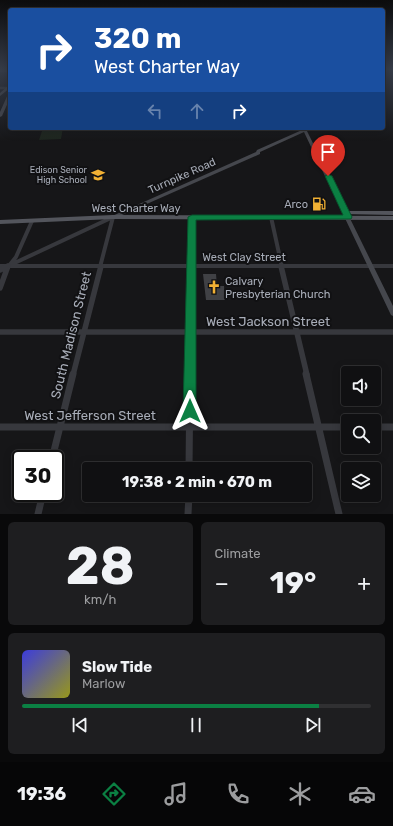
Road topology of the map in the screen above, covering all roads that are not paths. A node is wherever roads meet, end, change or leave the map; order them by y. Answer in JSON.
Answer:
{"nodes":[{"id":1,"x":8,"y":102,"type":"edge"},
{"id":2,"x":1,"y":110,"type":"edge"},
{"id":3,"x":0,"y":116,"type":"edge"},
{"id":4,"x":305,"y":130,"type":"edge"},
{"id":5,"x":393,"y":212,"type":"edge"},
{"id":6,"x":122,"y":213,"type":"junction"},
{"id":7,"x":215,"y":213,"type":"junction"},
{"id":8,"x":295,"y":213,"type":"junction"},
{"id":9,"x":347,"y":215,"type":"junction"},
{"id":10,"x":113,"y":217,"type":"junction"},
{"id":11,"x":192,"y":217,"type":"junction"},
{"id":12,"x":271,"y":217,"type":"junction"},
{"id":13,"x":0,"y":218,"type":"edge"},
{"id":14,"x":393,"y":218,"type":"edge"},
{"id":15,"x":32,"y":220,"type":"junction"},
{"id":16,"x":0,"y":222,"type":"edge"},
{"id":17,"x":281,"y":265,"type":"junction"},
{"id":18,"x":0,"y":266,"type":"edge"},
{"id":19,"x":8,"y":266,"type":"junction"},
{"id":20,"x":101,"y":266,"type":"junction"},
{"id":21,"x":191,"y":266,"type":"junction"},
{"id":22,"x":370,"y":266,"type":"junction"},
{"id":23,"x":393,"y":266,"type":"edge"},
{"id":24,"x":0,"y":270,"type":"edge"},
{"id":25,"x":0,"y":288,"type":"edge"},
{"id":26,"x":393,"y":312,"type":"edge"},
{"id":27,"x":0,"y":332,"type":"edge"},
{"id":28,"x":84,"y":332,"type":"junction"},
{"id":29,"x":190,"y":332,"type":"junction"},
{"id":30,"x":296,"y":332,"type":"junction"},
{"id":31,"x":393,"y":332,"type":"edge"},
{"id":32,"x":0,"y":427,"type":"edge"},
{"id":33,"x":60,"y":427,"type":"junction"},
{"id":34,"x":189,"y":427,"type":"junction"},
{"id":35,"x":318,"y":427,"type":"junction"},
{"id":36,"x":341,"y":427,"type":"edge"},
{"id":37,"x":381,"y":427,"type":"edge"},
{"id":38,"x":393,"y":427,"type":"edge"},
{"id":39,"x":54,"y":450,"type":"edge"},
{"id":40,"x":189,"y":462,"type":"edge"},
{"id":41,"x":41,"y":502,"type":"edge"},
{"id":42,"x":189,"y":502,"type":"edge"},
{"id":43,"x":38,"y":514,"type":"edge"},
{"id":44,"x":188,"y":514,"type":"edge"},
{"id":45,"x":339,"y":514,"type":"edge"}],
"edges":[{"from":1,"to":2,"type":"street"},
{"from":2,"to":3,"type":"street"},
{"from":4,"to":6,"type":"street","name":"Turnpike Road"},
{"from":4,"to":9,"type":"street"},
{"from":5,"to":9,"type":"main road","name":"West Charter Way"},
{"from":6,"to":7,"type":"main road","name":"West Charter Way"},
{"from":6,"to":10,"type":"street","name":"Turnpike Road"},
{"from":6,"to":13,"type":"main road","name":"West Charter Way"},
{"from":7,"to":8,"type":"main road","name":"West Charter Way"},
{"from":7,"to":11,"type":"main road"},
{"from":8,"to":9,"type":"main road","name":"West Charter Way"},
{"from":8,"to":12,"type":"main road"},
{"from":9,"to":12,"type":"main road","name":"West Charter Way"},
{"from":9,"to":14,"type":"main road","name":"West Charter Way"},
{"from":9,"to":22,"type":"street"},
{"from":10,"to":11,"type":"main road","name":"West Charter Way"},
{"from":10,"to":15,"type":"main road","name":"West Charter Way"},
{"from":10,"to":19,"type":"street","name":"Turnpike Road"},
{"from":10,"to":20,"type":"street","name":"South Madison Street"},
{"from":11,"to":12,"type":"main road","name":"West Charter Way"},
{"from":11,"to":21,"type":"street"},
{"from":12,"to":17,"type":"street"},
{"from":15,"to":16,"type":"main road","name":"West Charter Way"},
{"from":15,"to":19,"type":"street"},
{"from":17,"to":21,"type":"street","name":"West Clay Street"},
{"from":17,"to":22,"type":"street","name":"West Clay Street"},
{"from":17,"to":30,"type":"street"},
{"from":18,"to":19,"type":"street","name":"West Clay Street"},
{"from":19,"to":20,"type":"street","name":"West Clay Street"},
{"from":19,"to":24,"type":"street","name":"Turnpike Road"},
{"from":19,"to":25,"type":"street"},
{"from":20,"to":21,"type":"street","name":"West Clay Street"},
{"from":20,"to":28,"type":"street","name":"South Madison Street"},
{"from":21,"to":29,"type":"street"},
{"from":22,"to":23,"type":"street","name":"West Clay Street"},
{"from":22,"to":26,"type":"street"},
{"from":27,"to":28,"type":"street","name":"West Jackson Street"},
{"from":28,"to":29,"type":"street","name":"West Jackson Street"},
{"from":28,"to":33,"type":"street","name":"South Madison Street"},
{"from":29,"to":30,"type":"street","name":"West Jackson Street"},
{"from":29,"to":34,"type":"street"},
{"from":30,"to":31,"type":"street","name":"West Jackson Street"},
{"from":30,"to":35,"type":"street"},
{"from":32,"to":33,"type":"street","name":"West Jefferson Street"},
{"from":33,"to":34,"type":"street","name":"West Jefferson Street"},
{"from":33,"to":39,"type":"street","name":"South Madison Street"},
{"from":34,"to":35,"type":"street","name":"West Jefferson Street"},
{"from":34,"to":40,"type":"street"},
{"from":35,"to":36,"type":"street","name":"West Jefferson Street"},
{"from":35,"to":45,"type":"street"},
{"from":37,"to":38,"type":"street"},
{"from":41,"to":43,"type":"street"},
{"from":42,"to":44,"type":"street"}]}
